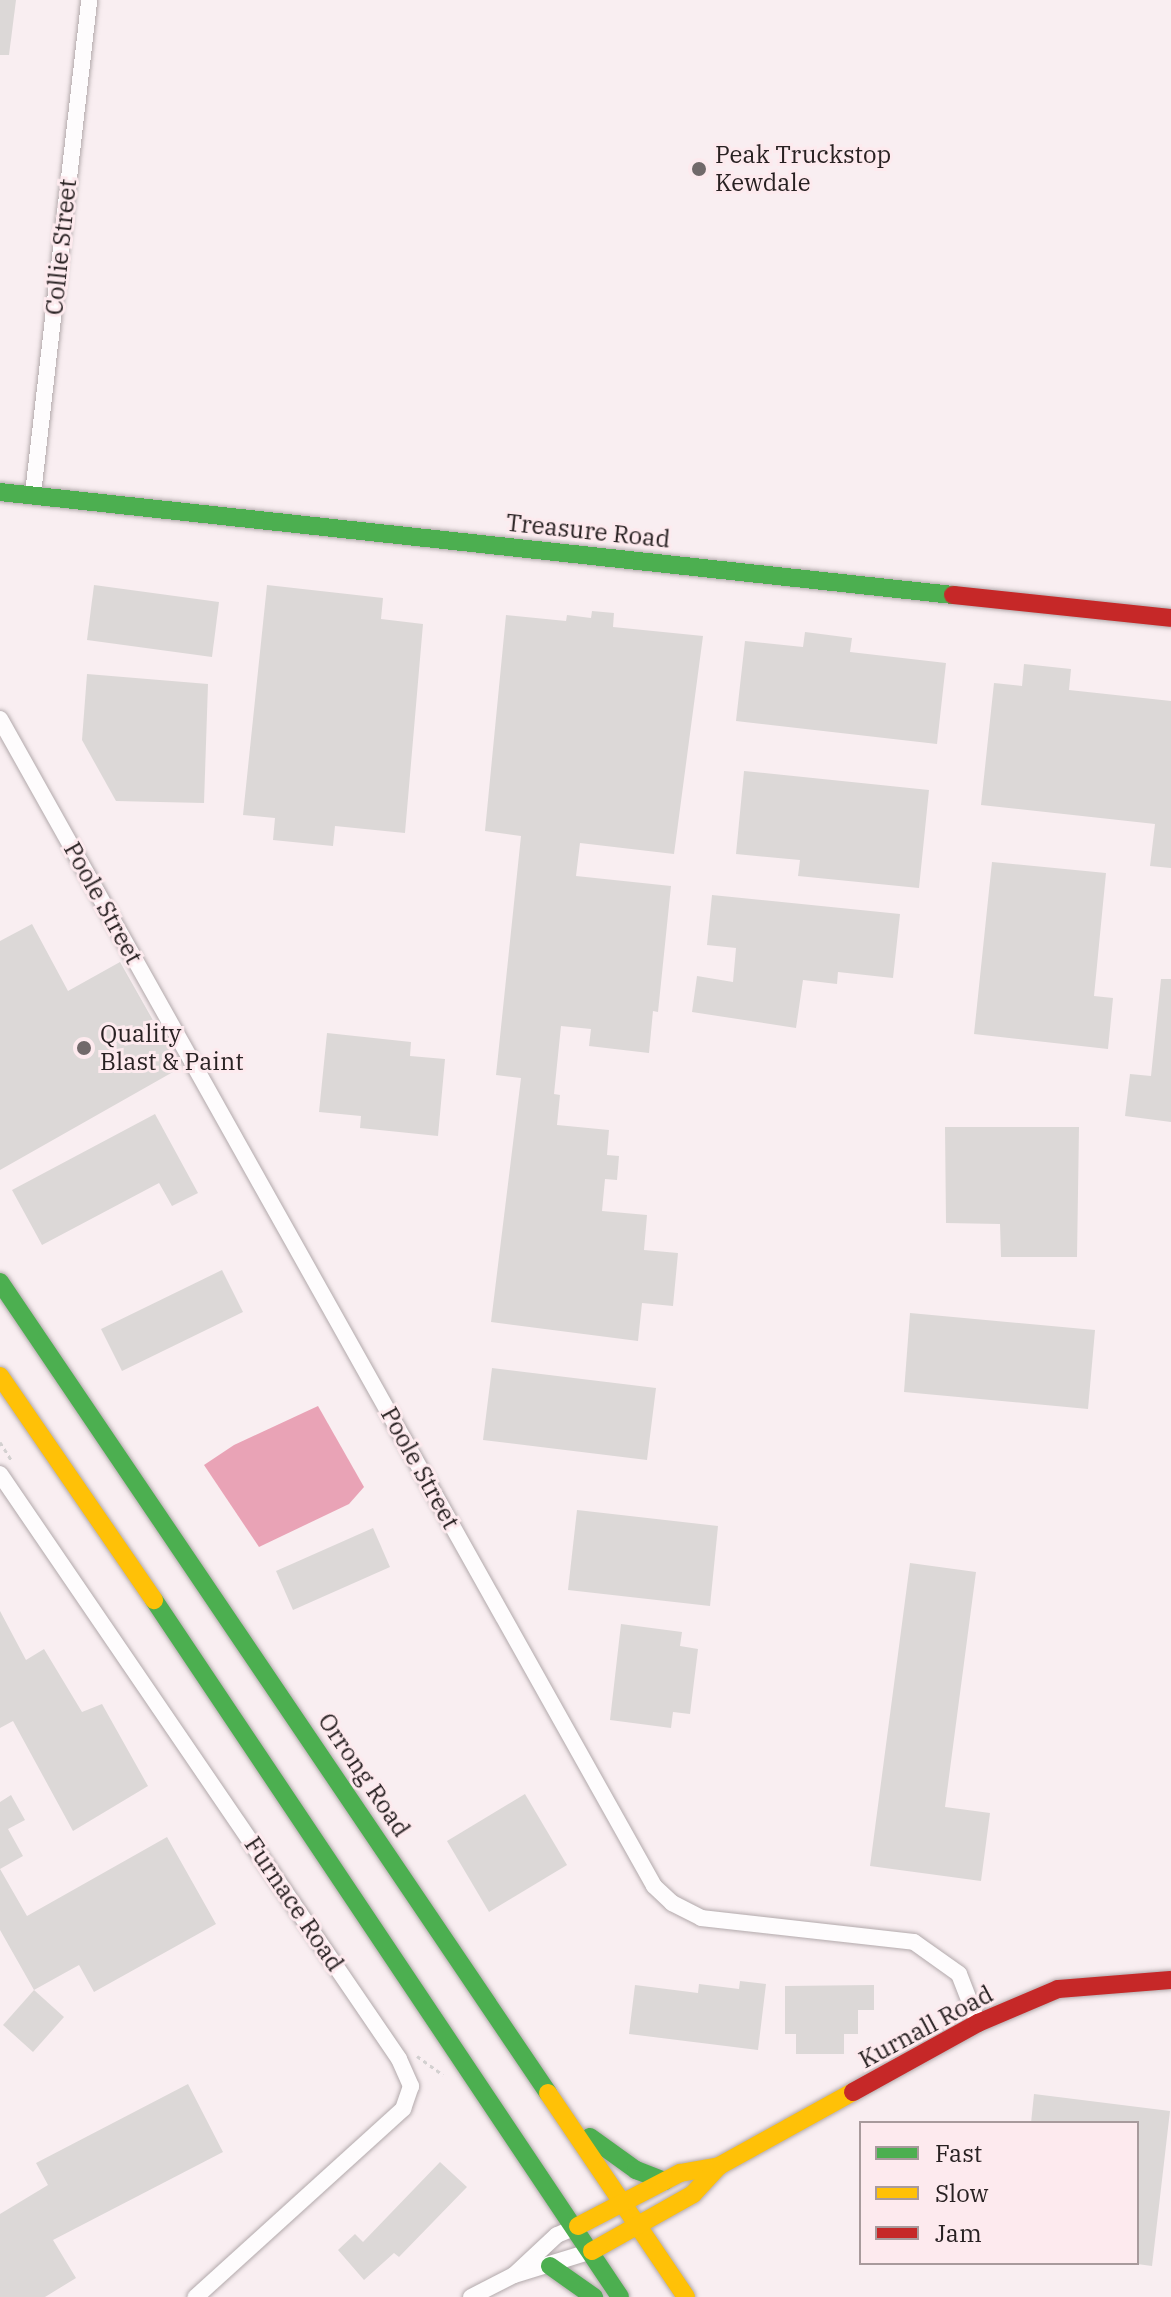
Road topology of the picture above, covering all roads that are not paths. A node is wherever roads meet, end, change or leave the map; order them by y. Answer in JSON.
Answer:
{"nodes":[{"id":1,"x":89,"y":0,"type":"edge"},
{"id":2,"x":0,"y":492,"type":"edge"},
{"id":3,"x":33,"y":494,"type":"junction"},
{"id":4,"x":1171,"y":618,"type":"edge"},
{"id":5,"x":0,"y":719,"type":"edge"},
{"id":6,"x":0,"y":1282,"type":"edge"},
{"id":7,"x":0,"y":1376,"type":"edge"},
{"id":8,"x":0,"y":1474,"type":"edge"},
{"id":9,"x":1171,"y":1980,"type":"edge"},
{"id":10,"x":978,"y":2023,"type":"junction"},
{"id":11,"x":575,"y":2127,"type":"junction"},
{"id":12,"x":719,"y":2166,"type":"junction"},
{"id":13,"x":665,"y":2181,"type":"junction"},
{"id":14,"x":625,"y":2202,"type":"junction"},
{"id":15,"x":640,"y":2224,"type":"junction"},
{"id":16,"x":578,"y":2226,"type":"junction"},
{"id":17,"x":592,"y":2251,"type":"junction"},
{"id":18,"x":550,"y":2266,"type":"junction"},
{"id":19,"x":514,"y":2275,"type":"junction"},
{"id":20,"x":196,"y":2297,"type":"edge"},
{"id":21,"x":471,"y":2297,"type":"edge"},
{"id":22,"x":594,"y":2297,"type":"edge"},
{"id":23,"x":620,"y":2297,"type":"edge"},
{"id":24,"x":686,"y":2297,"type":"edge"}],
"edges":[{"from":1,"to":3,"type":"street","name":"Collie Street"},
{"from":2,"to":3,"type":"main road","name":"Treasure Road"},
{"from":3,"to":4,"type":"main road","name":"Treasure Road"},
{"from":5,"to":10,"type":"street","name":"Poole Street"},
{"from":6,"to":11,"type":"main road","name":"Orrong Road"},
{"from":7,"to":16,"type":"main road"},
{"from":8,"to":20,"type":"street","name":"Furnace Road"},
{"from":9,"to":10,"type":"main road","name":"Kurnall Road"},
{"from":10,"to":12,"type":"main road","name":"Kurnall Road"},
{"from":11,"to":13,"type":"main road"},
{"from":11,"to":14,"type":"main road","name":"Orrong Road"},
{"from":12,"to":13,"type":"main road","name":"Kurnall Road"},
{"from":12,"to":15,"type":"main road","name":"Kurnall Road"},
{"from":13,"to":14,"type":"main road","name":"Kurnall Road"},
{"from":14,"to":15,"type":"main road","name":"Orrong Road"},
{"from":14,"to":16,"type":"main road","name":"Kurnall Road"},
{"from":15,"to":17,"type":"main road","name":"Kurnall Road"},
{"from":15,"to":24,"type":"main road","name":"Orrong Road"},
{"from":16,"to":17,"type":"main road"},
{"from":16,"to":19,"type":"street","name":"Kurnall Road"},
{"from":17,"to":18,"type":"street","name":"Kurnall Road"},
{"from":17,"to":23,"type":"main road"},
{"from":18,"to":19,"type":"street","name":"Kurnall Road"},
{"from":18,"to":22,"type":"main road"},
{"from":19,"to":21,"type":"street","name":"Kurnall Road"}]}
